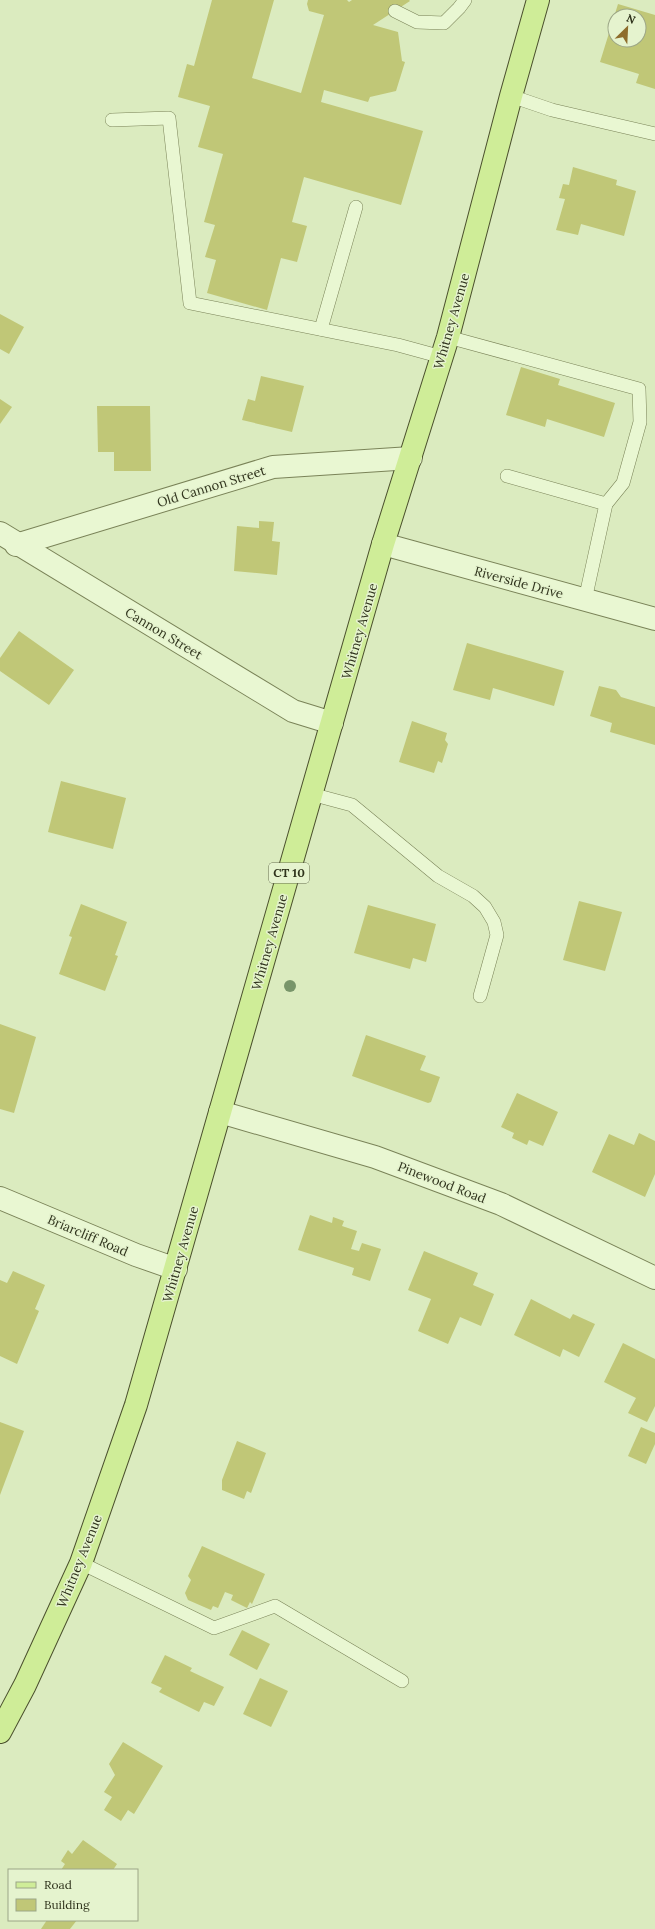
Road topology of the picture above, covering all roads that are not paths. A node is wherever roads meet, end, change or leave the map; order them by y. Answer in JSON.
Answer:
{"nodes":[{"id":1,"x":465,"y":0,"type":"edge"},
{"id":2,"x":536,"y":1,"type":"edge"},
{"id":3,"x":395,"y":11,"type":"dead end"},
{"id":4,"x":510,"y":96,"type":"junction"},
{"id":5,"x":112,"y":120,"type":"dead end"},
{"id":6,"x":655,"y":134,"type":"edge"},
{"id":7,"x":356,"y":206,"type":"dead end"},
{"id":8,"x":321,"y":329,"type":"junction"},
{"id":9,"x":445,"y":347,"type":"junction"},
{"id":10,"x":411,"y":458,"type":"junction"},
{"id":11,"x":507,"y":476,"type":"dead end"},
{"id":12,"x":606,"y":504,"type":"junction"},
{"id":13,"x":8,"y":539,"type":"edge"},
{"id":14,"x":384,"y":544,"type":"junction"},
{"id":15,"x":585,"y":600,"type":"junction"},
{"id":16,"x":655,"y":619,"type":"edge"},
{"id":17,"x":332,"y":723,"type":"junction"},
{"id":18,"x":312,"y":794,"type":"junction"},
{"id":19,"x":480,"y":996,"type":"dead end"},
{"id":20,"x":220,"y":1112,"type":"junction"},
{"id":21,"x":0,"y":1198,"type":"edge"},
{"id":22,"x":176,"y":1269,"type":"junction"},
{"id":23,"x":655,"y":1278,"type":"edge"},
{"id":24,"x":81,"y":1563,"type":"junction"},
{"id":25,"x":402,"y":1681,"type":"dead end"},
{"id":26,"x":0,"y":1732,"type":"edge"}],
"edges":[{"from":1,"to":3,"type":"lane"},
{"from":2,"to":4,"type":"main road","name":"Whitney Avenue","number":"CT 10"},
{"from":4,"to":6,"type":"lane"},
{"from":4,"to":9,"type":"main road","name":"Whitney Avenue","number":"CT 10"},
{"from":5,"to":8,"type":"lane"},
{"from":7,"to":8,"type":"lane"},
{"from":8,"to":9,"type":"lane"},
{"from":9,"to":10,"type":"main road","name":"Whitney Avenue","number":"CT 10"},
{"from":9,"to":12,"type":"lane"},
{"from":10,"to":13,"type":"street","name":"Old Cannon Street"},
{"from":10,"to":14,"type":"main road","name":"Whitney Avenue","number":"CT 10"},
{"from":11,"to":12,"type":"lane"},
{"from":12,"to":15,"type":"lane"},
{"from":13,"to":17,"type":"street","name":"Cannon Street"},
{"from":14,"to":15,"type":"street","name":"Riverside Drive"},
{"from":14,"to":17,"type":"main road","name":"Whitney Avenue","number":"CT 10"},
{"from":15,"to":16,"type":"street","name":"Riverside Drive"},
{"from":17,"to":18,"type":"main road","name":"Whitney Avenue","number":"CT 10"},
{"from":18,"to":19,"type":"lane"},
{"from":18,"to":20,"type":"main road","name":"Whitney Avenue","number":"CT 10"},
{"from":20,"to":22,"type":"main road","name":"Whitney Avenue","number":"CT 10"},
{"from":20,"to":23,"type":"street","name":"Pinewood Road"},
{"from":21,"to":22,"type":"street","name":"Briarcliff Road"},
{"from":22,"to":24,"type":"main road","name":"Whitney Avenue","number":"CT 10"},
{"from":24,"to":25,"type":"lane"},
{"from":24,"to":26,"type":"main road","name":"Whitney Avenue","number":"CT 10"}]}
